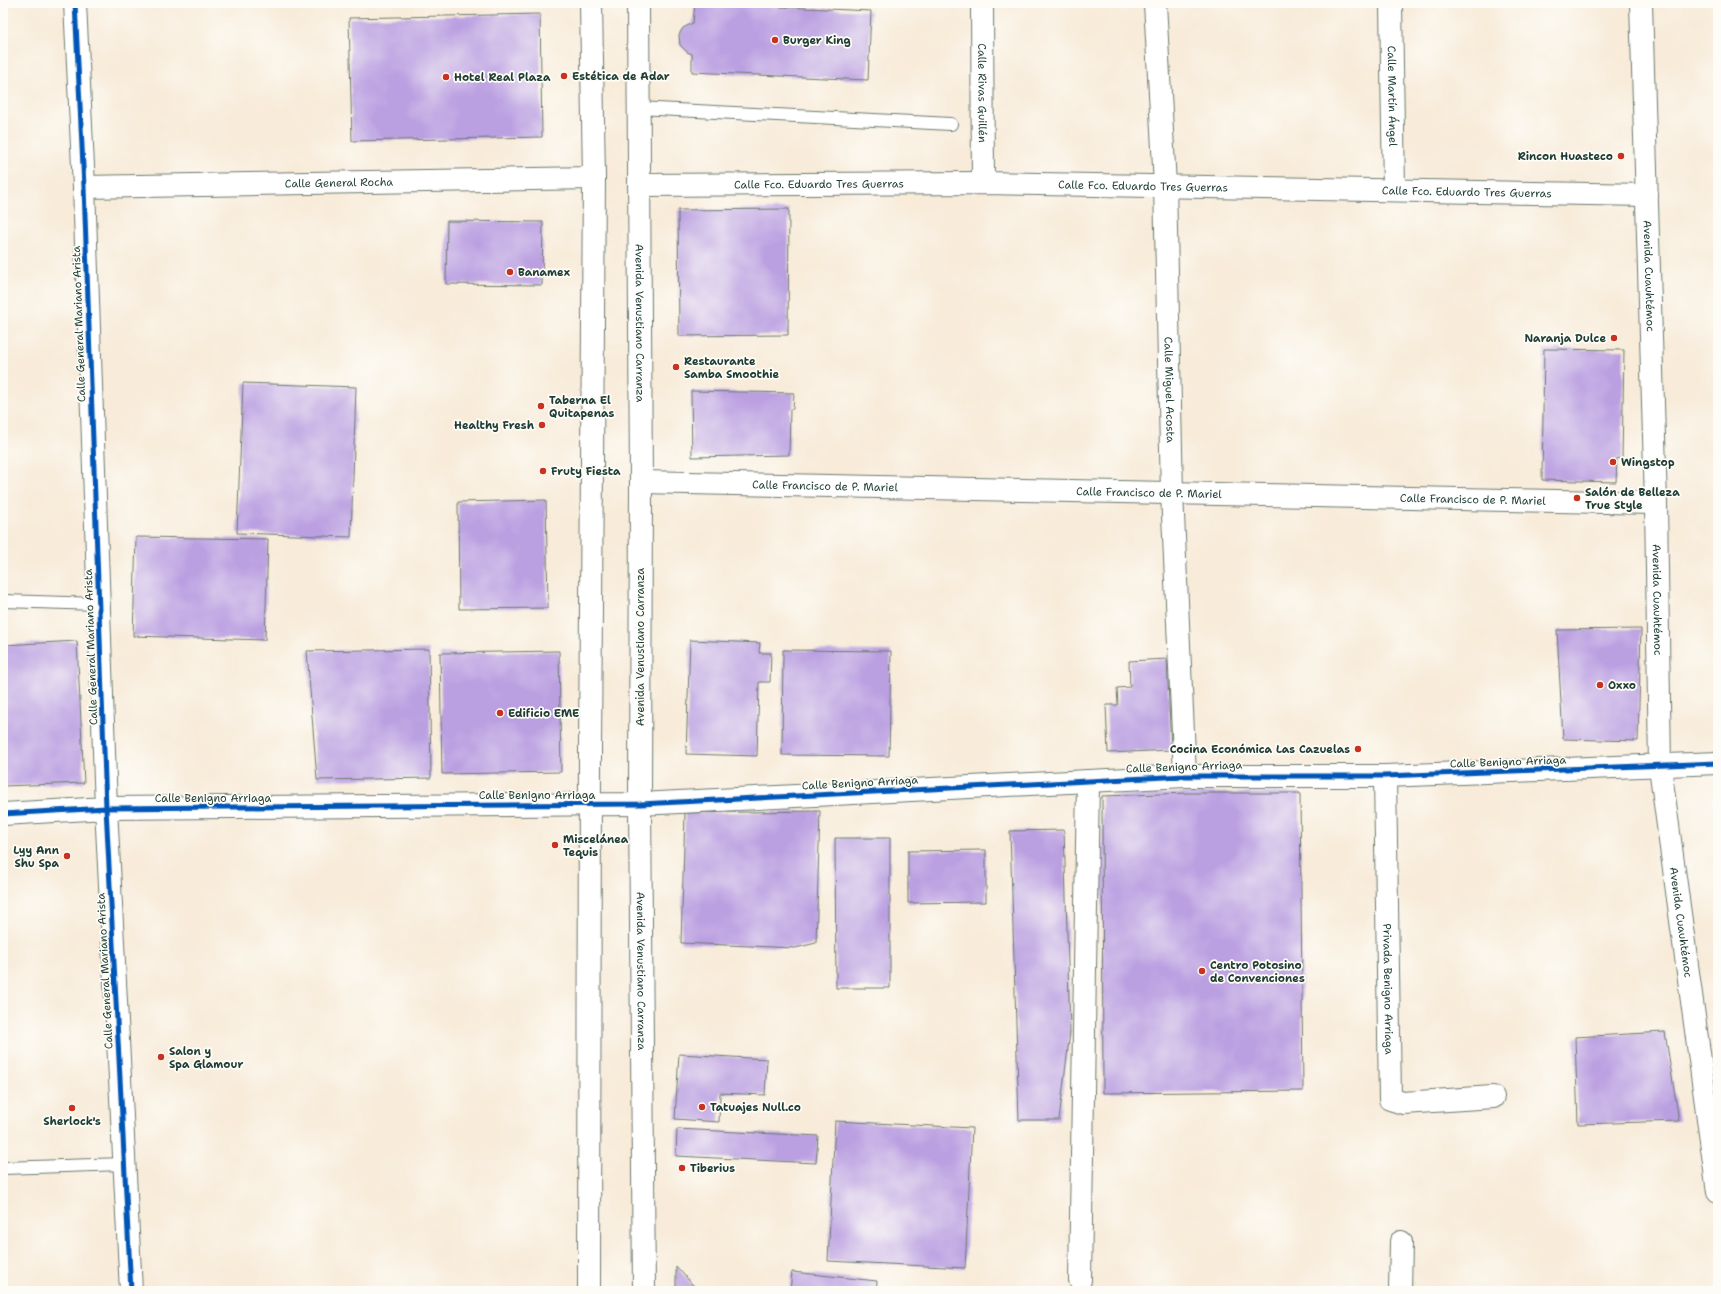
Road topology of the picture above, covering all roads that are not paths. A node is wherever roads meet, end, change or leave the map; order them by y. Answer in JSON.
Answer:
{"nodes":[{"id":1,"x":75,"y":3,"type":"edge"},
{"id":2,"x":591,"y":3,"type":"edge"},
{"id":3,"x":638,"y":3,"type":"edge"},
{"id":4,"x":982,"y":3,"type":"edge"},
{"id":5,"x":1155,"y":3,"type":"edge"},
{"id":6,"x":1391,"y":3,"type":"edge"},
{"id":7,"x":1641,"y":3,"type":"edge"},
{"id":8,"x":638,"y":108,"type":"junction"},
{"id":9,"x":951,"y":124,"type":"dead end"},
{"id":10,"x":594,"y":178,"type":"junction"},
{"id":11,"x":983,"y":183,"type":"junction"},
{"id":12,"x":639,"y":185,"type":"junction"},
{"id":13,"x":1165,"y":185,"type":"junction"},
{"id":14,"x":84,"y":187,"type":"junction"},
{"id":15,"x":1394,"y":190,"type":"junction"},
{"id":16,"x":1647,"y":195,"type":"junction"},
{"id":17,"x":641,"y":482,"type":"junction"},
{"id":18,"x":1172,"y":493,"type":"junction"},
{"id":19,"x":1656,"y":503,"type":"junction"},
{"id":20,"x":3,"y":601,"type":"edge"},
{"id":21,"x":100,"y":604,"type":"junction"},
{"id":22,"x":1718,"y":763,"type":"edge"},
{"id":23,"x":1660,"y":767,"type":"junction"},
{"id":24,"x":1185,"y":776,"type":"junction"},
{"id":25,"x":1385,"y":776,"type":"junction"},
{"id":26,"x":1088,"y":781,"type":"junction"},
{"id":27,"x":640,"y":804,"type":"junction"},
{"id":28,"x":590,"y":805,"type":"junction"},
{"id":29,"x":106,"y":808,"type":"junction"},
{"id":30,"x":3,"y":814,"type":"edge"},
{"id":31,"x":1493,"y":1097,"type":"dead end"},
{"id":32,"x":124,"y":1164,"type":"junction"},
{"id":33,"x":3,"y":1168,"type":"edge"},
{"id":34,"x":1718,"y":1192,"type":"edge"},
{"id":35,"x":1401,"y":1242,"type":"dead end"},
{"id":36,"x":1080,"y":1280,"type":"dead end"},
{"id":37,"x":131,"y":1291,"type":"edge"},
{"id":38,"x":589,"y":1291,"type":"edge"},
{"id":39,"x":644,"y":1291,"type":"edge"},
{"id":40,"x":1400,"y":1291,"type":"edge"}],
"edges":[{"from":1,"to":14,"type":"street","name":"Calle General Mariano Arista"},
{"from":2,"to":10,"type":"street"},
{"from":3,"to":8,"type":"street","name":"Avenida Venustiano Carranza"},
{"from":4,"to":11,"type":"street","name":"Calle Rivas Guillén"},
{"from":5,"to":13,"type":"street","name":"Calle Miguel Acosta"},
{"from":6,"to":15,"type":"street","name":"Calle Martín Ángel"},
{"from":7,"to":16,"type":"street","name":"Avenida Cuauhtémoc"},
{"from":8,"to":9,"type":"lane"},
{"from":8,"to":12,"type":"street","name":"Avenida Venustiano Carranza"},
{"from":10,"to":14,"type":"street","name":"Calle General Rocha"},
{"from":10,"to":28,"type":"street"},
{"from":11,"to":12,"type":"street","name":"Calle Fco. Eduardo Tres Guerras"},
{"from":11,"to":13,"type":"street","name":"Calle Fco. Eduardo Tres Guerras"},
{"from":12,"to":17,"type":"street","name":"Avenida Venustiano Carranza"},
{"from":13,"to":15,"type":"street","name":"Calle Fco. Eduardo Tres Guerras"},
{"from":13,"to":18,"type":"street","name":"Calle Miguel Acosta"},
{"from":14,"to":21,"type":"street","name":"Calle General Mariano Arista"},
{"from":15,"to":16,"type":"street","name":"Calle Fco. Eduardo Tres Guerras"},
{"from":16,"to":19,"type":"street","name":"Avenida Cuauhtémoc"},
{"from":17,"to":18,"type":"street","name":"Calle Francisco de P. Mariel"},
{"from":17,"to":27,"type":"street","name":"Avenida Venustiano Carranza"},
{"from":18,"to":19,"type":"street","name":"Calle Francisco de P. Mariel"},
{"from":18,"to":24,"type":"street","name":"Calle Miguel Acosta"},
{"from":19,"to":23,"type":"street","name":"Avenida Cuauhtémoc"},
{"from":20,"to":21,"type":"lane"},
{"from":21,"to":29,"type":"street","name":"Calle General Mariano Arista"},
{"from":22,"to":23,"type":"street","name":"Calle Benigno Arriaga"},
{"from":23,"to":25,"type":"street","name":"Calle Benigno Arriaga"},
{"from":23,"to":34,"type":"street","name":"Avenida Cuauhtémoc"},
{"from":24,"to":25,"type":"street","name":"Calle Benigno Arriaga"},
{"from":24,"to":26,"type":"street","name":"Calle Benigno Arriaga"},
{"from":25,"to":31,"type":"street","name":"Privada Benigno Arriaga"},
{"from":26,"to":27,"type":"street","name":"Calle Benigno Arriaga"},
{"from":26,"to":36,"type":"street"},
{"from":27,"to":28,"type":"street","name":"Calle Benigno Arriaga"},
{"from":27,"to":39,"type":"street","name":"Avenida Venustiano Carranza"},
{"from":28,"to":29,"type":"street","name":"Calle Benigno Arriaga"},
{"from":28,"to":38,"type":"street"},
{"from":29,"to":30,"type":"street","name":"Calle Benigno Arriaga"},
{"from":29,"to":32,"type":"street","name":"Calle General Mariano Arista"},
{"from":32,"to":33,"type":"lane"},
{"from":32,"to":37,"type":"street","name":"Calle General Mariano Arista"},
{"from":35,"to":40,"type":"street"}]}
